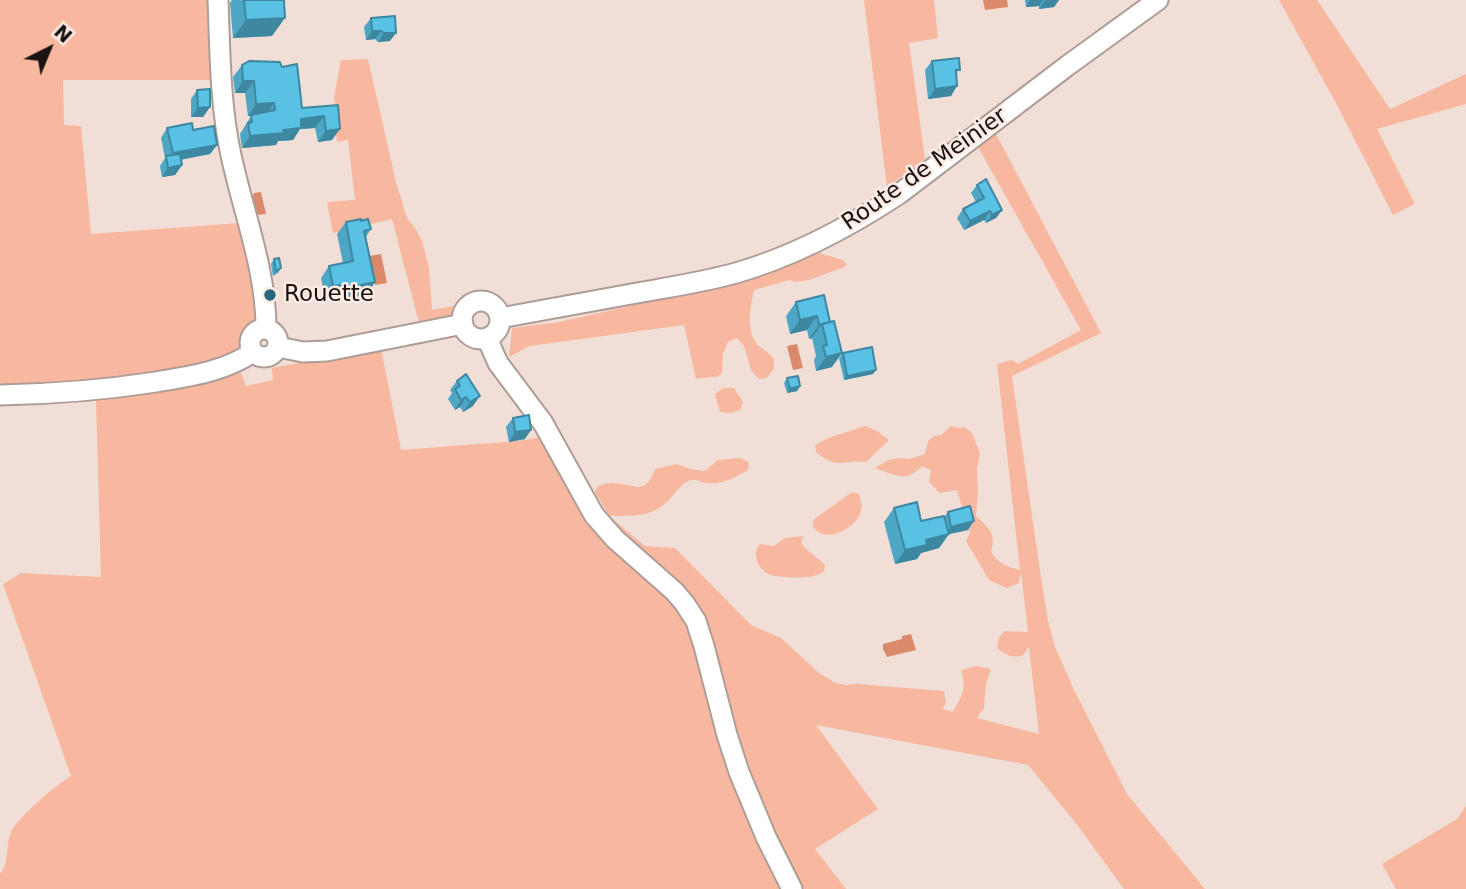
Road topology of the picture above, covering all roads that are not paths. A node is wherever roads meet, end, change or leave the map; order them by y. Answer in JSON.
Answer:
{"nodes":[{"id":1,"x":218,"y":0,"type":"edge"},
{"id":2,"x":1158,"y":0,"type":"edge"},
{"id":3,"x":500,"y":318,"type":"junction"},
{"id":4,"x":463,"y":324,"type":"junction"},
{"id":5,"x":265,"y":328,"type":"junction"},
{"id":6,"x":487,"y":338,"type":"junction"},
{"id":7,"x":278,"y":347,"type":"junction"},
{"id":8,"x":253,"y":352,"type":"junction"},
{"id":9,"x":0,"y":395,"type":"edge"},
{"id":10,"x":792,"y":889,"type":"edge"}],
"edges":[{"from":1,"to":5,"type":"street"},
{"from":2,"to":3,"type":"street","name":"Route de Meinier"},
{"from":3,"to":4,"type":"street"},
{"from":3,"to":6,"type":"street"},
{"from":4,"to":6,"type":"street"},
{"from":4,"to":7,"type":"street"},
{"from":5,"to":7,"type":"street"},
{"from":5,"to":8,"type":"street"},
{"from":6,"to":10,"type":"street"},
{"from":7,"to":8,"type":"street"},
{"from":8,"to":9,"type":"street"}]}
